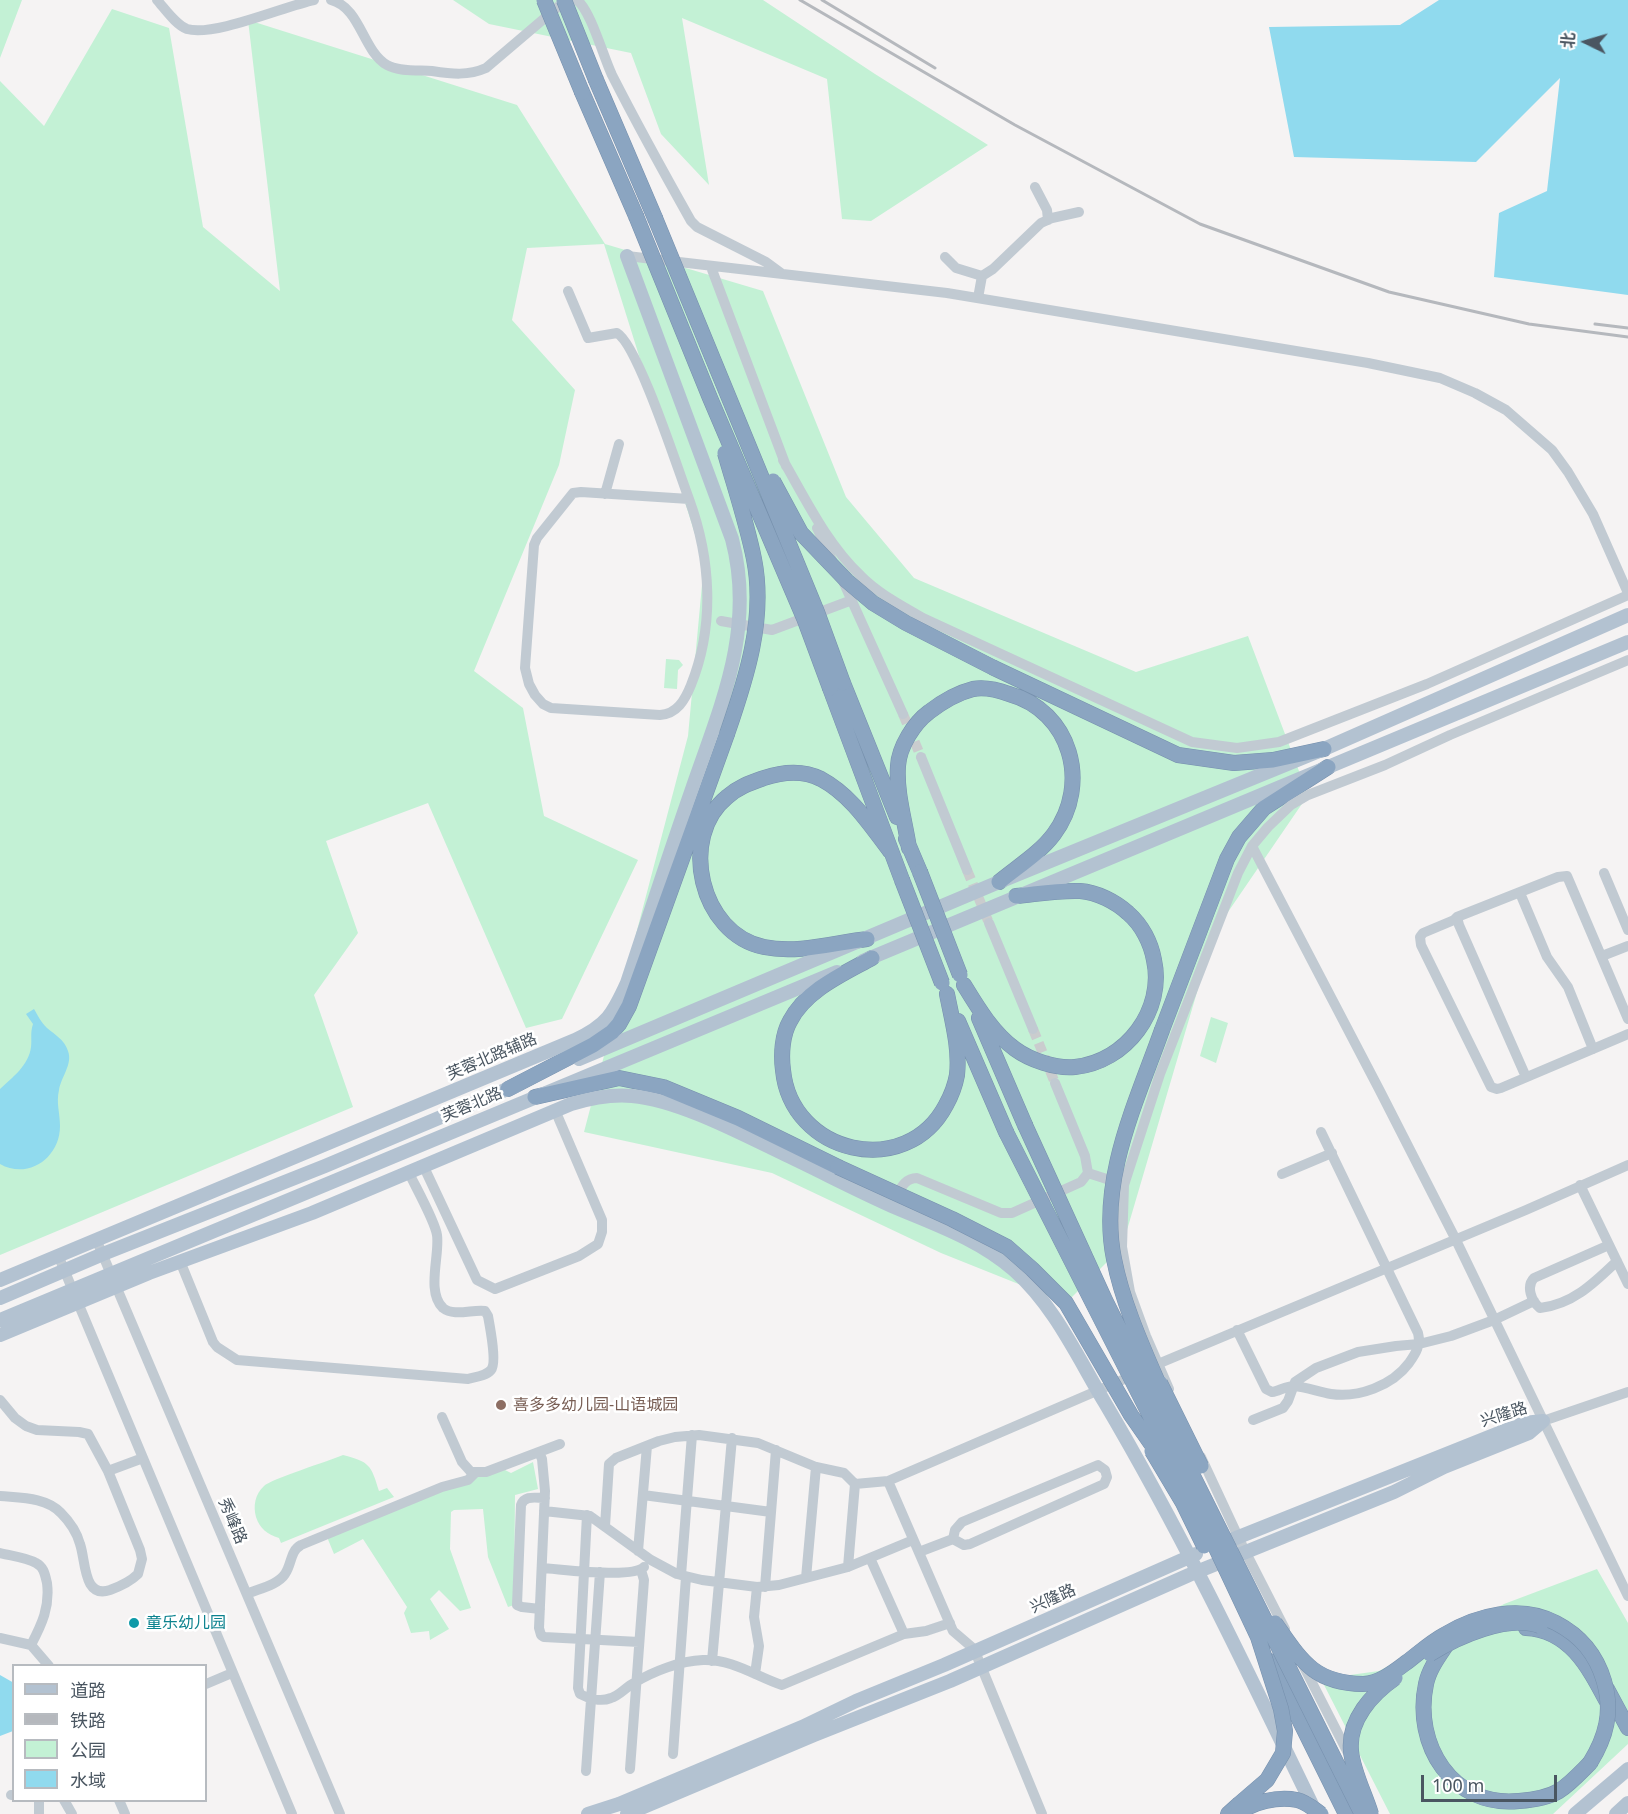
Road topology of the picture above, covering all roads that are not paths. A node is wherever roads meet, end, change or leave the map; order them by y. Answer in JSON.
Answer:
{"nodes":[{"id":1,"x":157,"y":0,"type":"edge"},
{"id":2,"x":314,"y":0,"type":"edge"},
{"id":3,"x":331,"y":0,"type":"edge"},
{"id":4,"x":544,"y":0,"type":"edge"},
{"id":5,"x":565,"y":0,"type":"edge"},
{"id":6,"x":577,"y":0,"type":"edge"},
{"id":7,"x":1035,"y":187,"type":"dead end"},
{"id":8,"x":1079,"y":212,"type":"dead end"},
{"id":9,"x":1048,"y":220,"type":"junction"},
{"id":10,"x":627,"y":256,"type":"joint"},
{"id":11,"x":945,"y":258,"type":"dead end"},
{"id":12,"x":711,"y":267,"type":"junction"},
{"id":13,"x":781,"y":274,"type":"junction"},
{"id":14,"x":982,"y":276,"type":"junction"},
{"id":15,"x":568,"y":291,"type":"dead end"},
{"id":16,"x":978,"y":298,"type":"junction"},
{"id":17,"x":710,"y":398,"type":"junction"},
{"id":18,"x":738,"y":416,"type":"junction"},
{"id":19,"x":619,"y":444,"type":"dead end"},
{"id":20,"x":783,"y":460,"type":"junction"},
{"id":21,"x":605,"y":494,"type":"junction"},
{"id":22,"x":689,"y":499,"type":"junction"},
{"id":23,"x":1628,"y":594,"type":"edge"},
{"id":24,"x":852,"y":600,"type":"junction"},
{"id":25,"x":708,"y":608,"type":"junction"},
{"id":26,"x":1628,"y":615,"type":"edge"},
{"id":27,"x":721,"y":621,"type":"junction"},
{"id":28,"x":740,"y":624,"type":"junction"},
{"id":29,"x":705,"y":631,"type":"junction"},
{"id":30,"x":1628,"y":642,"type":"edge"},
{"id":31,"x":1628,"y":660,"type":"edge"},
{"id":32,"x":837,"y":686,"type":"junction"},
{"id":33,"x":903,"y":714,"type":"tunnel mouth"},
{"id":34,"x":1324,"y":749,"type":"junction"},
{"id":35,"x":921,"y":757,"type":"tunnel mouth"},
{"id":36,"x":1328,"y":768,"type":"junction"},
{"id":37,"x":1252,"y":846,"type":"junction"},
{"id":38,"x":909,"y":848,"type":"junction"},
{"id":39,"x":890,"y":851,"type":"junction"},
{"id":40,"x":967,"y":870,"type":"tunnel mouth"},
{"id":41,"x":1604,"y":873,"type":"dead end"},
{"id":42,"x":999,"y":882,"type":"junction"},
{"id":43,"x":1520,"y":893,"type":"junction"},
{"id":44,"x":1016,"y":896,"type":"junction"},
{"id":45,"x":1457,"y":917,"type":"junction"},
{"id":46,"x":989,"y":923,"type":"tunnel mouth"},
{"id":47,"x":1628,"y":930,"type":"edge"},
{"id":48,"x":867,"y":939,"type":"junction"},
{"id":49,"x":1628,"y":946,"type":"edge"},
{"id":50,"x":1602,"y":956,"type":"junction"},
{"id":51,"x":872,"y":958,"type":"junction"},
{"id":52,"x":962,"y":980,"type":"junction"},
{"id":53,"x":944,"y":988,"type":"junction"},
{"id":54,"x":1628,"y":1019,"type":"edge"},
{"id":55,"x":1034,"y":1029,"type":"tunnel mouth"},
{"id":56,"x":1628,"y":1034,"type":"edge"},
{"id":57,"x":1593,"y":1049,"type":"junction"},
{"id":58,"x":1526,"y":1077,"type":"junction"},
{"id":59,"x":1055,"y":1083,"type":"tunnel mouth"},
{"id":60,"x":508,"y":1089,"type":"junction"},
{"id":61,"x":535,"y":1097,"type":"junction"},
{"id":62,"x":555,"y":1110,"type":"junction"},
{"id":63,"x":1321,"y":1132,"type":"dead end"},
{"id":64,"x":1332,"y":1153,"type":"junction"},
{"id":65,"x":423,"y":1165,"type":"junction"},
{"id":66,"x":1628,"y":1165,"type":"edge"},
{"id":67,"x":408,"y":1171,"type":"junction"},
{"id":68,"x":1088,"y":1173,"type":"junction"},
{"id":69,"x":1282,"y":1174,"type":"dead end"},
{"id":70,"x":1124,"y":1185,"type":"junction"},
{"id":71,"x":1580,"y":1185,"type":"junction"},
{"id":72,"x":891,"y":1205,"type":"junction"},
{"id":73,"x":96,"y":1239,"type":"junction"},
{"id":74,"x":1455,"y":1239,"type":"junction"},
{"id":75,"x":1609,"y":1245,"type":"junction"},
{"id":76,"x":104,"y":1254,"type":"junction"},
{"id":77,"x":58,"y":1255,"type":"junction"},
{"id":78,"x":180,"y":1261,"type":"junction"},
{"id":79,"x":1617,"y":1261,"type":"junction"},
{"id":80,"x":1386,"y":1268,"type":"junction"},
{"id":81,"x":65,"y":1271,"type":"junction"},
{"id":82,"x":114,"y":1279,"type":"junction"},
{"id":83,"x":0,"y":1280,"type":"edge"},
{"id":84,"x":1628,"y":1284,"type":"edge"},
{"id":85,"x":73,"y":1288,"type":"junction"},
{"id":86,"x":0,"y":1298,"type":"edge"},
{"id":87,"x":1534,"y":1301,"type":"junction"},
{"id":88,"x":78,"y":1302,"type":"junction"},
{"id":89,"x":0,"y":1320,"type":"edge"},
{"id":90,"x":1494,"y":1320,"type":"junction"},
{"id":91,"x":1237,"y":1330,"type":"junction"},
{"id":92,"x":0,"y":1335,"type":"edge"},
{"id":93,"x":1419,"y":1344,"type":"junction"},
{"id":94,"x":1145,"y":1352,"type":"junction"},
{"id":95,"x":1158,"y":1364,"type":"junction"},
{"id":96,"x":1292,"y":1386,"type":"junction"},
{"id":97,"x":1098,"y":1391,"type":"junction"},
{"id":98,"x":1628,"y":1392,"type":"edge"},
{"id":99,"x":0,"y":1400,"type":"edge"},
{"id":100,"x":1131,"y":1415,"type":"junction"},
{"id":101,"x":442,"y":1417,"type":"dead end"},
{"id":102,"x":1253,"y":1420,"type":"dead end"},
{"id":103,"x":1543,"y":1421,"type":"junction"},
{"id":104,"x":692,"y":1435,"type":"junction"},
{"id":105,"x":732,"y":1438,"type":"junction"},
{"id":106,"x":560,"y":1443,"type":"dead end"},
{"id":107,"x":647,"y":1446,"type":"junction"},
{"id":108,"x":776,"y":1450,"type":"junction"},
{"id":109,"x":539,"y":1452,"type":"junction"},
{"id":110,"x":142,"y":1458,"type":"junction"},
{"id":111,"x":816,"y":1467,"type":"junction"},
{"id":112,"x":108,"y":1471,"type":"junction"},
{"id":113,"x":475,"y":1473,"type":"junction"},
{"id":114,"x":888,"y":1481,"type":"junction"},
{"id":115,"x":855,"y":1484,"type":"junction"},
{"id":116,"x":643,"y":1495,"type":"junction"},
{"id":117,"x":0,"y":1496,"type":"edge"},
{"id":118,"x":545,"y":1498,"type":"junction"},
{"id":119,"x":687,"y":1501,"type":"junction"},
{"id":120,"x":725,"y":1505,"type":"junction"},
{"id":121,"x":544,"y":1511,"type":"junction"},
{"id":122,"x":1205,"y":1511,"type":"junction"},
{"id":123,"x":771,"y":1512,"type":"junction"},
{"id":124,"x":587,"y":1515,"type":"junction"},
{"id":125,"x":605,"y":1526,"type":"junction"},
{"id":126,"x":1238,"y":1537,"type":"junction"},
{"id":127,"x":953,"y":1539,"type":"junction"},
{"id":128,"x":913,"y":1540,"type":"junction"},
{"id":129,"x":638,"y":1551,"type":"junction"},
{"id":130,"x":919,"y":1552,"type":"junction"},
{"id":131,"x":1246,"y":1552,"type":"junction"},
{"id":132,"x":0,"y":1553,"type":"edge"},
{"id":133,"x":1189,"y":1557,"type":"junction"},
{"id":134,"x":870,"y":1558,"type":"junction"},
{"id":135,"x":651,"y":1560,"type":"junction"},
{"id":136,"x":848,"y":1567,"type":"junction"},
{"id":137,"x":542,"y":1568,"type":"junction"},
{"id":138,"x":584,"y":1570,"type":"junction"},
{"id":139,"x":641,"y":1570,"type":"junction"},
{"id":140,"x":600,"y":1572,"type":"junction"},
{"id":141,"x":1197,"y":1572,"type":"junction"},
{"id":142,"x":684,"y":1576,"type":"junction"},
{"id":143,"x":806,"y":1578,"type":"junction"},
{"id":144,"x":718,"y":1583,"type":"junction"},
{"id":145,"x":1249,"y":1586,"type":"junction"},
{"id":146,"x":761,"y":1587,"type":"junction"},
{"id":147,"x":247,"y":1594,"type":"junction"},
{"id":148,"x":1628,"y":1596,"type":"edge"},
{"id":149,"x":540,"y":1609,"type":"junction"},
{"id":150,"x":950,"y":1623,"type":"junction"},
{"id":151,"x":1281,"y":1631,"type":"junction"},
{"id":152,"x":904,"y":1634,"type":"junction"},
{"id":153,"x":1258,"y":1637,"type":"junction"},
{"id":154,"x":0,"y":1638,"type":"edge"},
{"id":155,"x":581,"y":1639,"type":"junction"},
{"id":156,"x":596,"y":1640,"type":"junction"},
{"id":157,"x":639,"y":1642,"type":"junction"},
{"id":158,"x":31,"y":1645,"type":"junction"},
{"id":159,"x":974,"y":1650,"type":"junction"},
{"id":160,"x":712,"y":1661,"type":"junction"},
{"id":161,"x":1589,"y":1662,"type":"junction"},
{"id":162,"x":49,"y":1664,"type":"edge"},
{"id":163,"x":680,"y":1664,"type":"junction"},
{"id":164,"x":981,"y":1667,"type":"junction"},
{"id":165,"x":232,"y":1672,"type":"junction"},
{"id":166,"x":755,"y":1674,"type":"junction"},
{"id":167,"x":636,"y":1682,"type":"junction"},
{"id":168,"x":207,"y":1684,"type":"edge"},
{"id":169,"x":1276,"y":1693,"type":"junction"},
{"id":170,"x":592,"y":1699,"type":"junction"},
{"id":171,"x":1628,"y":1728,"type":"edge"},
{"id":172,"x":1628,"y":1742,"type":"edge"},
{"id":173,"x":673,"y":1754,"type":"dead end"},
{"id":174,"x":630,"y":1768,"type":"dead end"},
{"id":175,"x":1628,"y":1769,"type":"edge"},
{"id":176,"x":586,"y":1771,"type":"dead end"},
{"id":177,"x":1628,"y":1803,"type":"edge"},
{"id":178,"x":292,"y":1814,"type":"edge"},
{"id":179,"x":340,"y":1814,"type":"edge"},
{"id":180,"x":588,"y":1814,"type":"edge"},
{"id":181,"x":627,"y":1814,"type":"edge"},
{"id":182,"x":1042,"y":1814,"type":"edge"},
{"id":183,"x":1227,"y":1814,"type":"edge"},
{"id":184,"x":1238,"y":1814,"type":"edge"},
{"id":185,"x":1316,"y":1814,"type":"edge"},
{"id":186,"x":1321,"y":1814,"type":"edge"},
{"id":187,"x":1346,"y":1814,"type":"edge"},
{"id":188,"x":1362,"y":1814,"type":"edge"},
{"id":189,"x":1371,"y":1814,"type":"edge"},
{"id":190,"x":1379,"y":1814,"type":"edge"},
{"id":191,"x":1575,"y":1814,"type":"edge"},
{"id":192,"x":1616,"y":1814,"type":"edge"}],
"edges":[{"from":1,"to":2,"type":"street"},
{"from":3,"to":5,"type":"street"},
{"from":4,"to":17,"type":"highway","bridge":true},
{"from":5,"to":18,"type":"highway","bridge":true},
{"from":6,"to":13,"type":"street"},
{"from":7,"to":9,"type":"street"},
{"from":8,"to":9,"type":"street"},
{"from":9,"to":14,"type":"street"},
{"from":10,"to":12,"type":"street"},
{"from":10,"to":28,"type":"main road","name":"芙蓉北路辅路"},
{"from":11,"to":14,"type":"street"},
{"from":12,"to":13,"type":"street"},
{"from":12,"to":20,"type":"street"},
{"from":13,"to":16,"type":"street"},
{"from":14,"to":16,"type":"street"},
{"from":15,"to":22,"type":"street"},
{"from":16,"to":23,"type":"street"},
{"from":17,"to":32,"type":"highway","bridge":true},
{"from":17,"to":60,"type":"highway","bridge":true},
{"from":18,"to":32,"type":"highway","bridge":true},
{"from":18,"to":34,"type":"highway","bridge":true},
{"from":19,"to":21,"type":"street"},
{"from":20,"to":23,"type":"street"},
{"from":20,"to":24,"type":"street"},
{"from":21,"to":22,"type":"street"},
{"from":21,"to":29,"type":"street"},
{"from":22,"to":25,"type":"street"},
{"from":24,"to":28,"type":"street"},
{"from":24,"to":33,"type":"street"},
{"from":25,"to":27,"type":"street"},
{"from":25,"to":29,"type":"street"},
{"from":26,"to":34,"type":"main road","name":"芙蓉北路"},
{"from":27,"to":28,"type":"street"},
{"from":27,"to":29,"type":"street"},
{"from":28,"to":73,"type":"main road","name":"芙蓉北路辅路"},
{"from":30,"to":36,"type":"main road","name":"芙蓉北路"},
{"from":31,"to":37,"type":"street"},
{"from":32,"to":38,"type":"highway"},
{"from":32,"to":39,"type":"highway"},
{"from":34,"to":42,"type":"main road","name":"芙蓉北路"},
{"from":35,"to":40,"type":"street"},
{"from":36,"to":44,"type":"main road","name":"芙蓉北路"},
{"from":36,"to":94,"type":"highway","bridge":true},
{"from":37,"to":70,"type":"street"},
{"from":37,"to":74,"type":"street"},
{"from":38,"to":42,"type":"highway"},
{"from":38,"to":52,"type":"highway","bridge":true},
{"from":39,"to":48,"type":"highway"},
{"from":39,"to":53,"type":"highway","bridge":true},
{"from":41,"to":47,"type":"street"},
{"from":42,"to":48,"type":"main road","name":"芙蓉北路"},
{"from":43,"to":45,"type":"street"},
{"from":43,"to":50,"type":"street"},
{"from":43,"to":57,"type":"street"},
{"from":44,"to":51,"type":"main road","name":"芙蓉北路"},
{"from":44,"to":52,"type":"highway"},
{"from":45,"to":58,"type":"street"},
{"from":45,"to":58,"type":"street"},
{"from":46,"to":55,"type":"street"},
{"from":48,"to":60,"type":"main road","name":"芙蓉北路"},
{"from":49,"to":50,"type":"street"},
{"from":50,"to":54,"type":"street"},
{"from":51,"to":53,"type":"highway"},
{"from":51,"to":61,"type":"main road","name":"芙蓉北路"},
{"from":52,"to":122,"type":"highway","bridge":true},
{"from":53,"to":122,"type":"highway","bridge":true},
{"from":56,"to":57,"type":"street"},
{"from":57,"to":58,"type":"street"},
{"from":59,"to":68,"type":"street"},
{"from":60,"to":76,"type":"main road","name":"芙蓉北路"},
{"from":61,"to":82,"type":"main road","name":"芙蓉北路"},
{"from":61,"to":100,"type":"highway","bridge":true},
{"from":62,"to":65,"type":"main road"},
{"from":62,"to":65,"type":"street"},
{"from":62,"to":72,"type":"main road"},
{"from":63,"to":64,"type":"street"},
{"from":64,"to":69,"type":"street"},
{"from":64,"to":80,"type":"street"},
{"from":65,"to":67,"type":"main road"},
{"from":66,"to":71,"type":"street"},
{"from":67,"to":78,"type":"main road"},
{"from":67,"to":78,"type":"street"},
{"from":68,"to":70,"type":"street"},
{"from":68,"to":72,"type":"street"},
{"from":70,"to":95,"type":"street"},
{"from":71,"to":74,"type":"street"},
{"from":71,"to":75,"type":"street"},
{"from":72,"to":97,"type":"main road"},
{"from":73,"to":76,"type":"street","name":"秀峰路"},
{"from":73,"to":77,"type":"main road","name":"芙蓉北路辅路"},
{"from":74,"to":80,"type":"street"},
{"from":74,"to":90,"type":"street"},
{"from":75,"to":79,"type":"street"},
{"from":75,"to":87,"type":"street"},
{"from":76,"to":81,"type":"main road","name":"芙蓉北路"},
{"from":76,"to":82,"type":"street","name":"秀峰路"},
{"from":77,"to":81,"type":"street"},
{"from":77,"to":83,"type":"main road","name":"芙蓉北路辅路"},
{"from":78,"to":82,"type":"main road"},
{"from":79,"to":84,"type":"street"},
{"from":79,"to":87,"type":"street"},
{"from":80,"to":91,"type":"street"},
{"from":80,"to":93,"type":"street"},
{"from":81,"to":85,"type":"street"},
{"from":81,"to":86,"type":"main road","name":"芙蓉北路"},
{"from":82,"to":85,"type":"main road","name":"芙蓉北路"},
{"from":82,"to":88,"type":"main road"},
{"from":82,"to":147,"type":"street","name":"秀峰路"},
{"from":85,"to":88,"type":"street"},
{"from":85,"to":89,"type":"main road","name":"芙蓉北路"},
{"from":87,"to":90,"type":"street"},
{"from":88,"to":92,"type":"main road"},
{"from":88,"to":110,"type":"street"},
{"from":90,"to":93,"type":"street"},
{"from":90,"to":103,"type":"street"},
{"from":91,"to":95,"type":"street"},
{"from":91,"to":96,"type":"street"},
{"from":93,"to":96,"type":"street"},
{"from":93,"to":96,"type":"street"},
{"from":94,"to":122,"type":"highway","bridge":true},
{"from":94,"to":151,"type":"highway","bridge":true},
{"from":95,"to":97,"type":"street"},
{"from":95,"to":126,"type":"street"},
{"from":96,"to":102,"type":"street"},
{"from":97,"to":114,"type":"street"},
{"from":97,"to":133,"type":"main road"},
{"from":98,"to":103,"type":"street"},
{"from":99,"to":112,"type":"street"},
{"from":100,"to":122,"type":"highway","bridge":true},
{"from":100,"to":169,"type":"highway","bridge":true},
{"from":101,"to":113,"type":"street"},
{"from":103,"to":126,"type":"main road","name":"兴隆路"},
{"from":103,"to":131,"type":"main road","name":"兴隆路"},
{"from":103,"to":148,"type":"street"},
{"from":104,"to":105,"type":"street"},
{"from":104,"to":107,"type":"street"},
{"from":104,"to":119,"type":"street"},
{"from":105,"to":108,"type":"street"},
{"from":105,"to":120,"type":"street"},
{"from":106,"to":109,"type":"street"},
{"from":107,"to":116,"type":"street"},
{"from":107,"to":125,"type":"street"},
{"from":108,"to":111,"type":"street"},
{"from":108,"to":123,"type":"street"},
{"from":109,"to":113,"type":"street"},
{"from":109,"to":118,"type":"street"},
{"from":110,"to":112,"type":"street"},
{"from":110,"to":165,"type":"street"},
{"from":111,"to":115,"type":"street"},
{"from":111,"to":143,"type":"street"},
{"from":112,"to":117,"type":"street"},
{"from":113,"to":147,"type":"street"},
{"from":114,"to":115,"type":"street"},
{"from":114,"to":128,"type":"street"},
{"from":115,"to":136,"type":"street"},
{"from":116,"to":119,"type":"street"},
{"from":116,"to":129,"type":"street"},
{"from":118,"to":121,"type":"street"},
{"from":118,"to":149,"type":"street"},
{"from":119,"to":120,"type":"street"},
{"from":119,"to":142,"type":"street"},
{"from":120,"to":123,"type":"street"},
{"from":120,"to":144,"type":"street"},
{"from":121,"to":124,"type":"street"},
{"from":121,"to":137,"type":"street"},
{"from":122,"to":145,"type":"highway","bridge":true},
{"from":122,"to":153,"type":"highway","bridge":true},
{"from":123,"to":146,"type":"street"},
{"from":124,"to":125,"type":"street"},
{"from":124,"to":138,"type":"street"},
{"from":125,"to":129,"type":"street"},
{"from":126,"to":131,"type":"street"},
{"from":126,"to":133,"type":"main road","name":"兴隆路"},
{"from":127,"to":127,"type":"street"},
{"from":127,"to":130,"type":"street"},
{"from":128,"to":130,"type":"street"},
{"from":128,"to":134,"type":"street"},
{"from":129,"to":135,"type":"street"},
{"from":130,"to":150,"type":"street"},
{"from":131,"to":141,"type":"main road","name":"兴隆路"},
{"from":131,"to":190,"type":"street"},
{"from":132,"to":158,"type":"street"},
{"from":133,"to":141,"type":"main road"},
{"from":133,"to":159,"type":"main road","name":"兴隆路"},
{"from":134,"to":136,"type":"street"},
{"from":134,"to":152,"type":"street"},
{"from":135,"to":139,"type":"street"},
{"from":135,"to":142,"type":"street"},
{"from":136,"to":143,"type":"street"},
{"from":137,"to":138,"type":"street"},
{"from":137,"to":149,"type":"street"},
{"from":138,"to":140,"type":"street"},
{"from":138,"to":155,"type":"street"},
{"from":139,"to":140,"type":"street"},
{"from":139,"to":157,"type":"street"},
{"from":140,"to":156,"type":"street"},
{"from":141,"to":164,"type":"main road","name":"兴隆路"},
{"from":141,"to":185,"type":"main road"},
{"from":142,"to":144,"type":"street"},
{"from":142,"to":163,"type":"street"},
{"from":143,"to":146,"type":"street"},
{"from":144,"to":146,"type":"street"},
{"from":144,"to":160,"type":"street"},
{"from":145,"to":151,"type":"highway","bridge":true},
{"from":145,"to":188,"type":"highway","bridge":true},
{"from":146,"to":166,"type":"street"},
{"from":147,"to":179,"type":"street","name":"秀峰路"},
{"from":149,"to":155,"type":"street"},
{"from":150,"to":152,"type":"street"},
{"from":150,"to":159,"type":"street"},
{"from":151,"to":161,"type":"highway","bridge":true},
{"from":152,"to":166,"type":"street"},
{"from":153,"to":169,"type":"highway","bridge":true},
{"from":153,"to":187,"type":"highway","bridge":true},
{"from":154,"to":158,"type":"street"},
{"from":155,"to":156,"type":"street"},
{"from":155,"to":170,"type":"street"},
{"from":156,"to":157,"type":"street"},
{"from":156,"to":170,"type":"street"},
{"from":157,"to":167,"type":"street"},
{"from":158,"to":162,"type":"street"},
{"from":159,"to":164,"type":"street"},
{"from":159,"to":180,"type":"main road","name":"兴隆路"},
{"from":160,"to":163,"type":"street"},
{"from":160,"to":166,"type":"street"},
{"from":161,"to":171,"type":"highway"},
{"from":161,"to":172,"type":"highway"},
{"from":161,"to":189,"type":"highway","bridge":true},
{"from":163,"to":167,"type":"street"},
{"from":163,"to":173,"type":"street"},
{"from":164,"to":181,"type":"main road","name":"兴隆路"},
{"from":164,"to":182,"type":"street"},
{"from":165,"to":168,"type":"street"},
{"from":165,"to":178,"type":"street"},
{"from":167,"to":170,"type":"street"},
{"from":167,"to":174,"type":"street"},
{"from":169,"to":183,"type":"highway","bridge":true},
{"from":170,"to":176,"type":"street"},
{"from":175,"to":191,"type":"main road"},
{"from":177,"to":192,"type":"main road"},
{"from":184,"to":186,"type":"highway","bridge":true}]}
